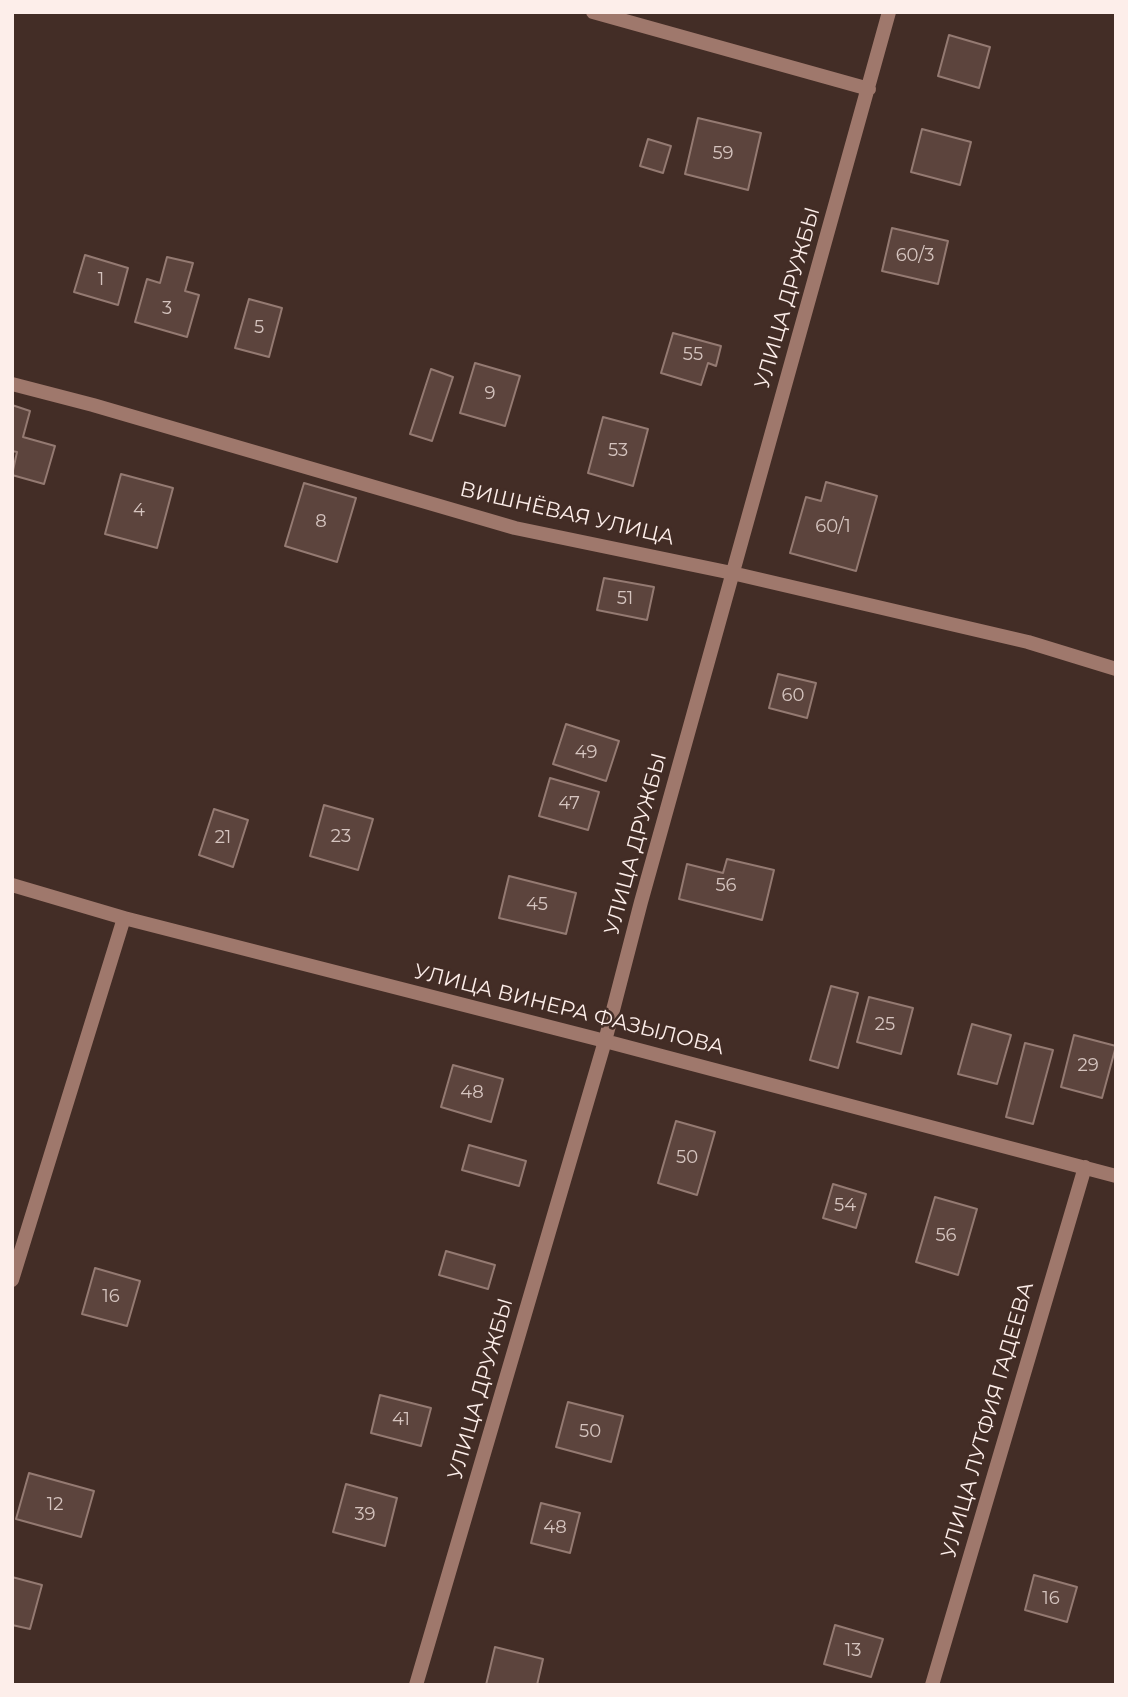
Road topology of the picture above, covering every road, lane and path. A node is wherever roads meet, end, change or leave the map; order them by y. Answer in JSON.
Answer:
{"nodes":[{"id":1,"x":593,"y":12,"type":"edge"},
{"id":2,"x":889,"y":12,"type":"edge"},
{"id":3,"x":869,"y":89,"type":"junction"},
{"id":4,"x":12,"y":384,"type":"edge"},
{"id":5,"x":732,"y":573,"type":"junction"},
{"id":6,"x":1116,"y":669,"type":"edge"},
{"id":7,"x":12,"y":885,"type":"edge"},
{"id":8,"x":124,"y":918,"type":"junction"},
{"id":9,"x":605,"y":1041,"type":"junction"},
{"id":10,"x":1085,"y":1167,"type":"junction"},
{"id":11,"x":1116,"y":1176,"type":"edge"},
{"id":12,"x":12,"y":1280,"type":"edge"},
{"id":13,"x":416,"y":1685,"type":"edge"},
{"id":14,"x":932,"y":1685,"type":"edge"}],
"edges":[{"from":1,"to":3,"type":"street"},
{"from":2,"to":3,"type":"street","name":"УЛИЦА ДРУЖБЫ"},
{"from":3,"to":5,"type":"street","name":"УЛИЦА ДРУЖБЫ"},
{"from":4,"to":5,"type":"street","name":"ВИШНЁВАЯ УЛИЦА"},
{"from":5,"to":6,"type":"street","name":"ВИШНЁВАЯ УЛИЦА"},
{"from":5,"to":9,"type":"street","name":"УЛИЦА ДРУЖБЫ"},
{"from":7,"to":8,"type":"street","name":"УЛИЦА ВИНЕРА ФАЗЫЛОВА"},
{"from":8,"to":9,"type":"street","name":"УЛИЦА ВИНЕРА ФАЗЫЛОВА"},
{"from":8,"to":12,"type":"street"},
{"from":9,"to":10,"type":"street","name":"УЛИЦА ВИНЕРА ФАЗЫЛОВА"},
{"from":9,"to":13,"type":"street","name":"УЛИЦА ДРУЖБЫ"},
{"from":10,"to":11,"type":"street","name":"УЛИЦА ВИНЕРА ФАЗЫЛОВА"},
{"from":10,"to":14,"type":"street","name":"УЛИЦА ЛУТФИЯ ГАДЕЕВА"}]}
